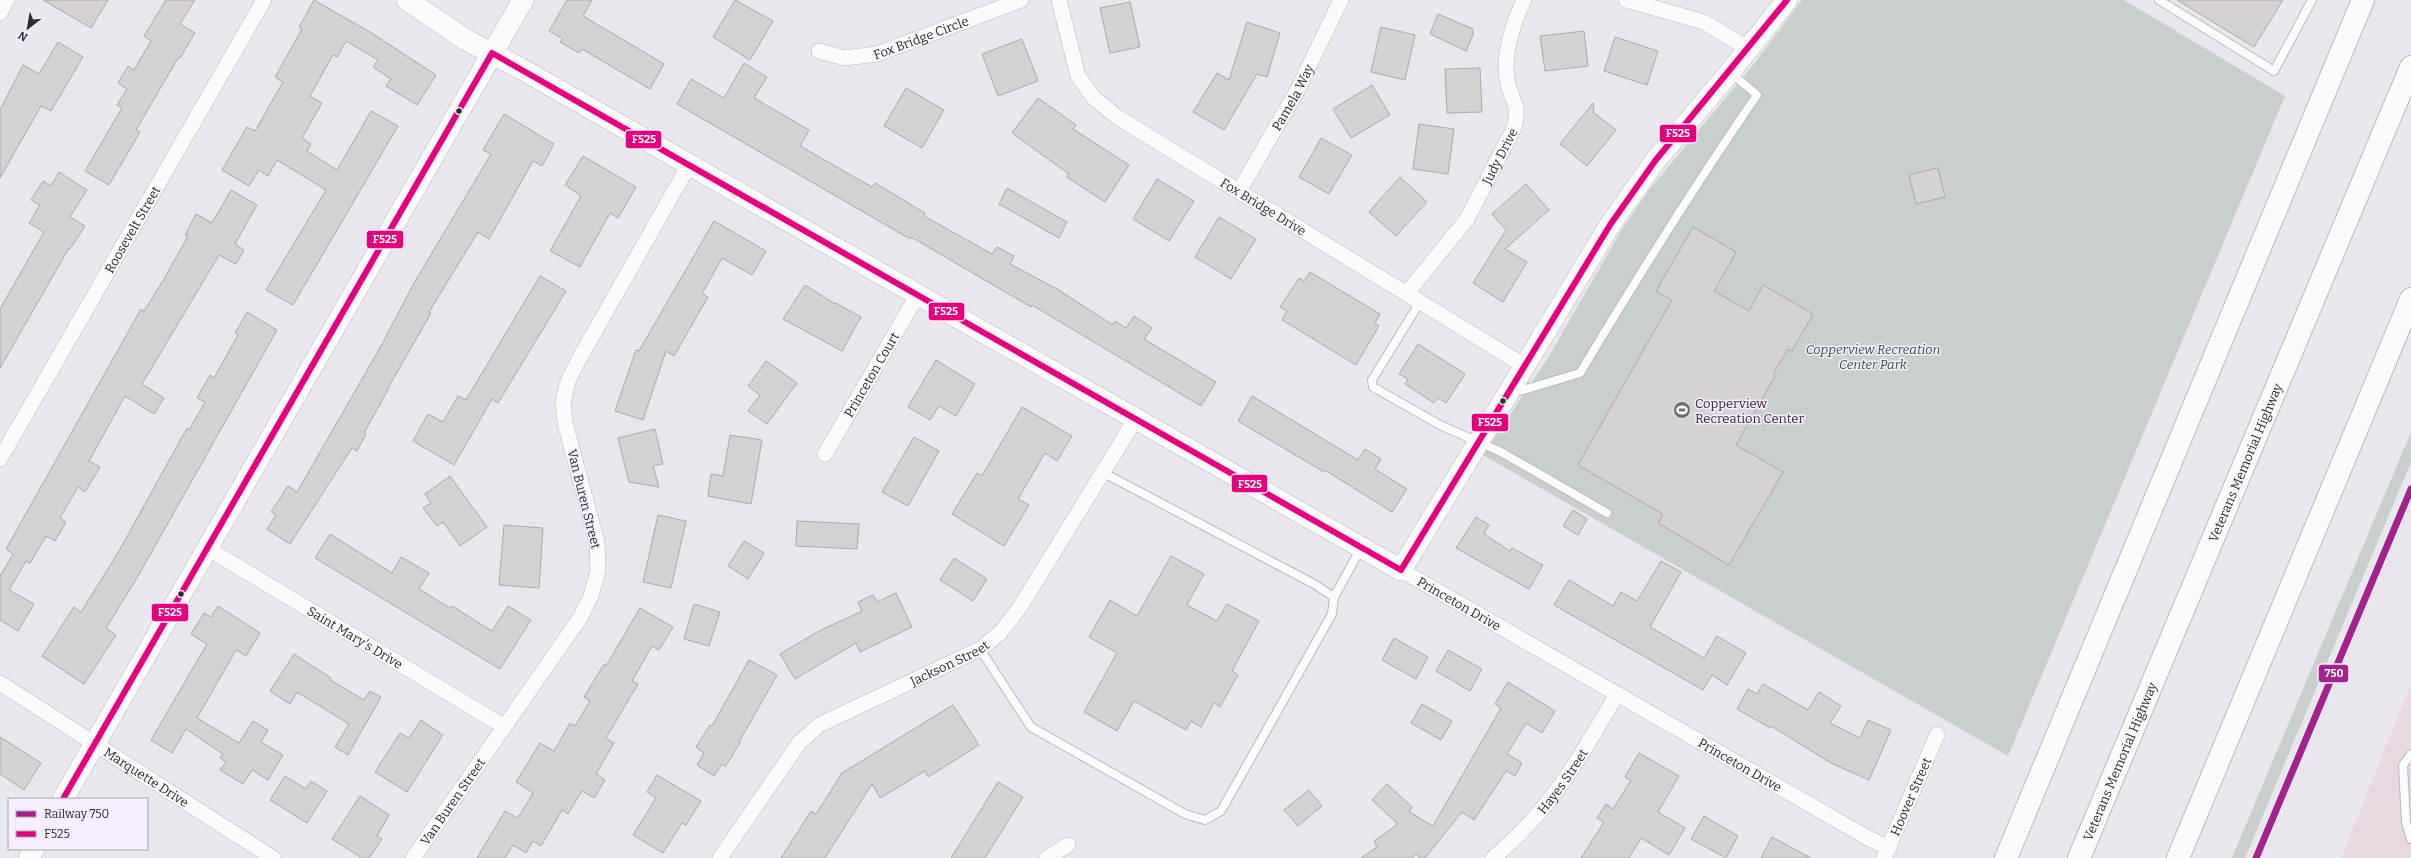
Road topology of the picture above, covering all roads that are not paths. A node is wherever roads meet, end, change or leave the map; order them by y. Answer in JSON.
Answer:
{"nodes":[{"id":1,"x":7,"y":0,"type":"edge"},
{"id":2,"x":264,"y":0,"type":"edge"},
{"id":3,"x":407,"y":0,"type":"edge"},
{"id":4,"x":523,"y":0,"type":"edge"},
{"id":5,"x":1020,"y":0,"type":"edge"},
{"id":6,"x":1059,"y":0,"type":"edge"},
{"id":7,"x":1341,"y":0,"type":"edge"},
{"id":8,"x":1524,"y":0,"type":"edge"},
{"id":9,"x":1626,"y":0,"type":"edge"},
{"id":10,"x":1787,"y":0,"type":"edge"},
{"id":11,"x":2159,"y":0,"type":"edge"},
{"id":12,"x":2312,"y":0,"type":"edge"},
{"id":13,"x":2363,"y":0,"type":"edge"},
{"id":14,"x":0,"y":12,"type":"edge"},
{"id":15,"x":1749,"y":49,"type":"junction"},
{"id":16,"x":819,"y":51,"type":"dead end"},
{"id":17,"x":492,"y":53,"type":"junction"},
{"id":18,"x":2411,"y":67,"type":"edge"},
{"id":19,"x":1730,"y":72,"type":"junction"},
{"id":20,"x":690,"y":165,"type":"junction"},
{"id":21,"x":1239,"y":191,"type":"junction"},
{"id":22,"x":1408,"y":294,"type":"junction"},
{"id":23,"x":917,"y":296,"type":"junction"},
{"id":24,"x":2411,"y":299,"type":"edge"},
{"id":25,"x":1420,"y":302,"type":"junction"},
{"id":26,"x":1524,"y":366,"type":"junction"},
{"id":27,"x":1508,"y":394,"type":"junction"},
{"id":28,"x":1135,"y":420,"type":"junction"},
{"id":29,"x":1480,"y":442,"type":"junction"},
{"id":30,"x":825,"y":454,"type":"dead end"},
{"id":31,"x":0,"y":459,"type":"edge"},
{"id":32,"x":1102,"y":472,"type":"junction"},
{"id":33,"x":1607,"y":513,"type":"dead end"},
{"id":34,"x":207,"y":548,"type":"junction"},
{"id":35,"x":1361,"y":548,"type":"junction"},
{"id":36,"x":1401,"y":570,"type":"junction"},
{"id":37,"x":1334,"y":596,"type":"junction"},
{"id":38,"x":980,"y":649,"type":"junction"},
{"id":39,"x":0,"y":683,"type":"edge"},
{"id":40,"x":1617,"y":694,"type":"junction"},
{"id":41,"x":503,"y":726,"type":"junction"},
{"id":42,"x":1937,"y":735,"type":"dead end"},
{"id":43,"x":94,"y":744,"type":"junction"},
{"id":44,"x":2411,"y":754,"type":"edge"},
{"id":45,"x":64,"y":798,"type":"edge"},
{"id":46,"x":2411,"y":839,"type":"edge"},
{"id":47,"x":1068,"y":845,"type":"dead end"},
{"id":48,"x":1886,"y":853,"type":"edge"},
{"id":49,"x":273,"y":858,"type":"edge"},
{"id":50,"x":413,"y":858,"type":"edge"},
{"id":51,"x":720,"y":858,"type":"edge"},
{"id":52,"x":1047,"y":858,"type":"edge"},
{"id":53,"x":1493,"y":858,"type":"edge"},
{"id":54,"x":2006,"y":858,"type":"edge"},
{"id":55,"x":2079,"y":858,"type":"edge"},
{"id":56,"x":2178,"y":858,"type":"edge"}],
"edges":[{"from":1,"to":14,"type":"street"},
{"from":2,"to":31,"type":"street","name":"Roosevelt Street"},
{"from":3,"to":17,"type":"street","name":"Princeton Drive"},
{"from":4,"to":17,"type":"street"},
{"from":5,"to":16,"type":"street","name":"Fox Bridge Circle"},
{"from":6,"to":21,"type":"street","name":"Fox Bridge Drive"},
{"from":7,"to":21,"type":"street","name":"Pamela Way"},
{"from":8,"to":22,"type":"street","name":"Judy Drive"},
{"from":9,"to":15,"type":"street"},
{"from":10,"to":15,"type":"street"},
{"from":11,"to":12,"type":"lane"},
{"from":13,"to":54,"type":"highway"},
{"from":15,"to":19,"type":"street"},
{"from":17,"to":20,"type":"street","name":"Princeton Drive"},
{"from":17,"to":34,"type":"street"},
{"from":18,"to":55,"type":"highway","name":"Veterans Memorial Highway"},
{"from":19,"to":26,"type":"street"},
{"from":19,"to":27,"type":"lane"},
{"from":20,"to":23,"type":"street","name":"Princeton Drive"},
{"from":20,"to":41,"type":"street","name":"Van Buren Street"},
{"from":21,"to":22,"type":"street","name":"Fox Bridge Drive"},
{"from":22,"to":25,"type":"street","name":"Fox Bridge Drive"},
{"from":23,"to":28,"type":"street","name":"Princeton Drive"},
{"from":23,"to":30,"type":"street","name":"Princeton Court"},
{"from":24,"to":56,"type":"highway"},
{"from":25,"to":26,"type":"street","name":"Fox Bridge Drive"},
{"from":25,"to":29,"type":"lane"},
{"from":26,"to":27,"type":"street"},
{"from":27,"to":29,"type":"street"},
{"from":28,"to":32,"type":"street","name":"Jackson Street"},
{"from":28,"to":35,"type":"street","name":"Princeton Drive"},
{"from":29,"to":33,"type":"lane"},
{"from":29,"to":36,"type":"street"},
{"from":32,"to":37,"type":"lane"},
{"from":32,"to":38,"type":"street","name":"Jackson Street"},
{"from":34,"to":41,"type":"street","name":"Saint Mary's Drive"},
{"from":34,"to":43,"type":"street"},
{"from":35,"to":36,"type":"street","name":"Princeton Drive"},
{"from":35,"to":37,"type":"lane"},
{"from":36,"to":40,"type":"street","name":"Princeton Drive"},
{"from":37,"to":38,"type":"lane"},
{"from":38,"to":51,"type":"street","name":"Jackson Street"},
{"from":39,"to":43,"type":"street","name":"Marquette Drive"},
{"from":40,"to":48,"type":"street","name":"Princeton Drive"},
{"from":40,"to":53,"type":"street","name":"Hayes Street"},
{"from":41,"to":50,"type":"street","name":"Van Buren Street"},
{"from":42,"to":48,"type":"street","name":"Hoover Street"},
{"from":43,"to":45,"type":"street"},
{"from":43,"to":49,"type":"street","name":"Marquette Drive"},
{"from":44,"to":46,"type":"lane"},
{"from":47,"to":52,"type":"street"}]}
